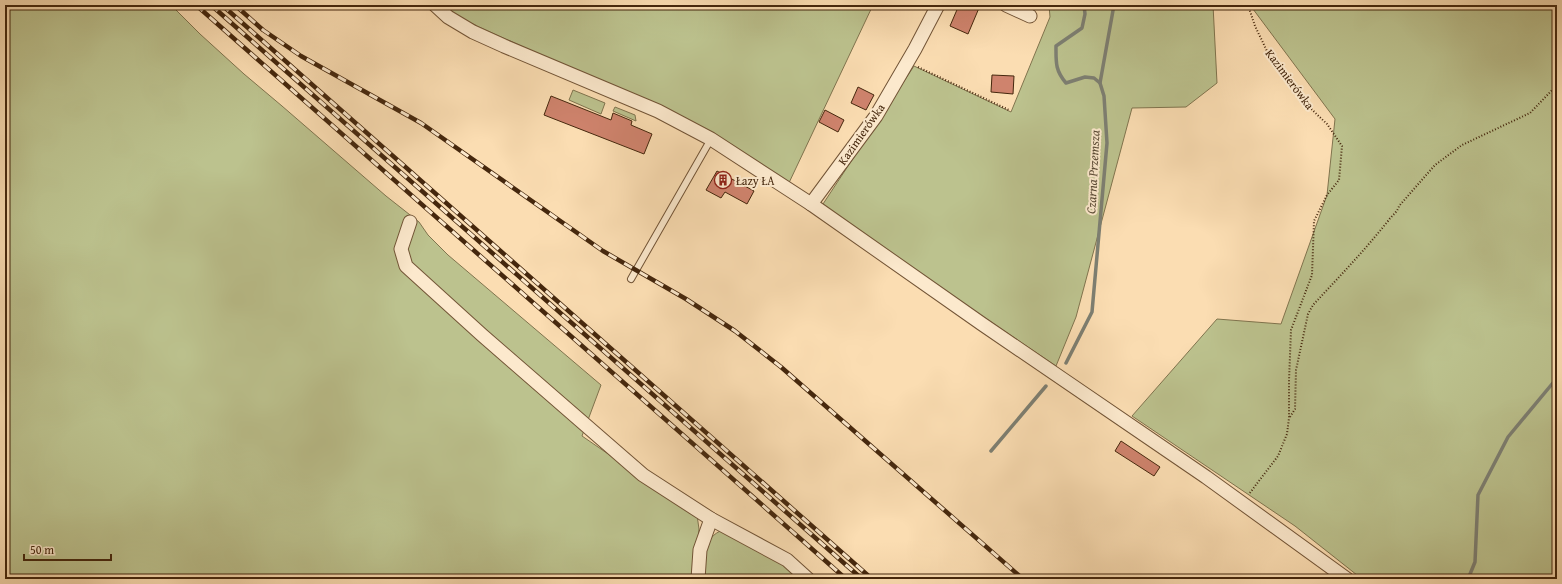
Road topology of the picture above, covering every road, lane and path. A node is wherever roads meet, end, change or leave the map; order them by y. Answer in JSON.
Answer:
{"nodes":[{"id":1,"x":435,"y":5,"type":"edge"},
{"id":2,"x":938,"y":5,"type":"edge"},
{"id":3,"x":1006,"y":5,"type":"edge"},
{"id":4,"x":1248,"y":5,"type":"edge"},
{"id":5,"x":1030,"y":16,"type":"dead end"},
{"id":6,"x":908,"y":62,"type":"junction"},
{"id":7,"x":1557,"y":85,"type":"edge"},
{"id":8,"x":1009,"y":110,"type":"dead end"},
{"id":9,"x":711,"y":139,"type":"junction"},
{"id":10,"x":811,"y":204,"type":"junction"},
{"id":11,"x":410,"y":222,"type":"dead end"},
{"id":12,"x":631,"y":279,"type":"dead end"},
{"id":13,"x":1289,"y":418,"type":"junction"},
{"id":14,"x":1241,"y":503,"type":"junction"},
{"id":15,"x":711,"y":519,"type":"junction"},
{"id":16,"x":698,"y":579,"type":"edge"},
{"id":17,"x":808,"y":579,"type":"edge"},
{"id":18,"x":1348,"y":579,"type":"edge"}],
"edges":[{"from":1,"to":9,"type":"street"},
{"from":2,"to":6,"type":"street","name":"Kazimierówka"},
{"from":3,"to":5,"type":"street"},
{"from":4,"to":13,"type":"path","name":"Kazimierówka"},
{"from":6,"to":8,"type":"path"},
{"from":6,"to":10,"type":"street","name":"Kazimierówka"},
{"from":7,"to":13,"type":"path"},
{"from":9,"to":10,"type":"street"},
{"from":9,"to":12,"type":"lane"},
{"from":10,"to":14,"type":"street"},
{"from":11,"to":15,"type":"street"},
{"from":13,"to":14,"type":"path"},
{"from":14,"to":18,"type":"street"},
{"from":15,"to":16,"type":"street"},
{"from":15,"to":17,"type":"street"}]}
